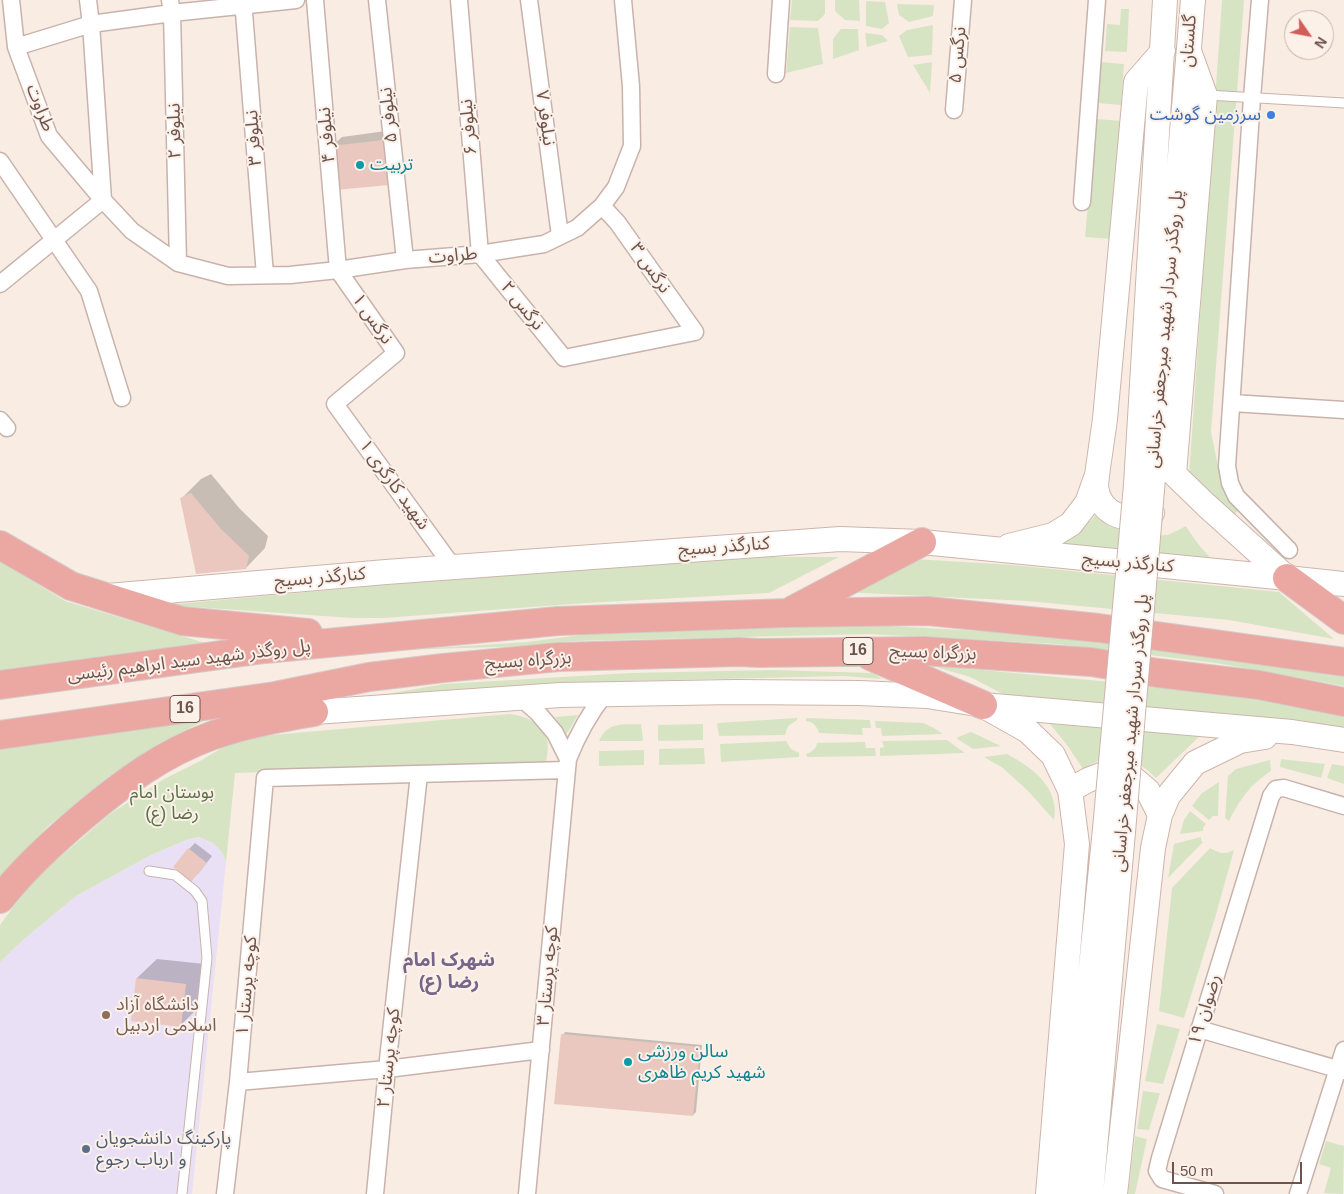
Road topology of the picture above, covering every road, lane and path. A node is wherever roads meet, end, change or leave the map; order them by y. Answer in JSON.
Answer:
{"nodes":[{"id":1,"x":11,"y":0,"type":"edge"},
{"id":2,"x":88,"y":0,"type":"edge"},
{"id":3,"x":296,"y":0,"type":"edge"},
{"id":4,"x":315,"y":0,"type":"edge"},
{"id":5,"x":377,"y":0,"type":"edge"},
{"id":6,"x":459,"y":0,"type":"edge"},
{"id":7,"x":529,"y":0,"type":"edge"},
{"id":8,"x":622,"y":0,"type":"edge"},
{"id":9,"x":781,"y":0,"type":"edge"},
{"id":10,"x":963,"y":0,"type":"edge"},
{"id":11,"x":1097,"y":0,"type":"edge"},
{"id":12,"x":1166,"y":0,"type":"edge"},
{"id":13,"x":1192,"y":0,"type":"edge"},
{"id":14,"x":1260,"y":0,"type":"edge"},
{"id":15,"x":243,"y":3,"type":"edge"},
{"id":16,"x":171,"y":6,"type":"edge"},
{"id":17,"x":91,"y":24,"type":"junction"},
{"id":18,"x":16,"y":47,"type":"junction"},
{"id":19,"x":1163,"y":51,"type":"junction"},
{"id":20,"x":1189,"y":51,"type":"junction"},
{"id":21,"x":776,"y":74,"type":"dead end"},
{"id":22,"x":1161,"y":82,"type":"joint"},
{"id":23,"x":1186,"y":82,"type":"joint"},
{"id":24,"x":1206,"y":95,"type":"junction"},
{"id":25,"x":1252,"y":98,"type":"junction"},
{"id":26,"x":1344,"y":103,"type":"edge"},
{"id":27,"x":954,"y":110,"type":"dead end"},
{"id":28,"x":0,"y":161,"type":"edge"},
{"id":29,"x":103,"y":200,"type":"junction"},
{"id":30,"x":1082,"y":202,"type":"dead end"},
{"id":31,"x":602,"y":206,"type":"junction"},
{"id":32,"x":560,"y":236,"type":"junction"},
{"id":33,"x":54,"y":240,"type":"junction"},
{"id":34,"x":480,"y":254,"type":"junction"},
{"id":35,"x":405,"y":260,"type":"junction"},
{"id":36,"x":178,"y":263,"type":"junction"},
{"id":37,"x":338,"y":270,"type":"junction"},
{"id":38,"x":265,"y":275,"type":"junction"},
{"id":39,"x":0,"y":284,"type":"edge"},
{"id":40,"x":564,"y":358,"type":"joint"},
{"id":41,"x":122,"y":398,"type":"dead end"},
{"id":42,"x":1232,"y":403,"type":"junction"},
{"id":43,"x":335,"y":404,"type":"joint"},
{"id":44,"x":1344,"y":410,"type":"edge"},
{"id":45,"x":1174,"y":474,"type":"junction"},
{"id":46,"x":1097,"y":475,"type":"junction"},
{"id":47,"x":1144,"y":487,"type":"junction"},
{"id":48,"x":922,"y":542,"type":"junction"},
{"id":49,"x":0,"y":545,"type":"edge"},
{"id":50,"x":995,"y":550,"type":"junction"},
{"id":51,"x":1289,"y":550,"type":"dead end"},
{"id":52,"x":453,"y":567,"type":"junction"},
{"id":53,"x":1286,"y":578,"type":"junction"},
{"id":54,"x":1344,"y":584,"type":"edge"},
{"id":55,"x":103,"y":597,"type":"junction"},
{"id":56,"x":787,"y":613,"type":"junction"},
{"id":57,"x":1344,"y":620,"type":"edge"},
{"id":58,"x":379,"y":639,"type":"junction"},
{"id":59,"x":860,"y":651,"type":"junction"},
{"id":60,"x":1344,"y":662,"type":"edge"},
{"id":61,"x":0,"y":685,"type":"edge"},
{"id":62,"x":605,"y":694,"type":"junction"},
{"id":63,"x":520,"y":697,"type":"junction"},
{"id":64,"x":1344,"y":702,"type":"edge"},
{"id":65,"x":983,"y":705,"type":"junction"},
{"id":66,"x":314,"y":712,"type":"joint"},
{"id":67,"x":1292,"y":732,"type":"junction"},
{"id":68,"x":0,"y":735,"type":"edge"},
{"id":69,"x":1344,"y":740,"type":"edge"},
{"id":70,"x":567,"y":764,"type":"junction"},
{"id":71,"x":419,"y":774,"type":"junction"},
{"id":72,"x":1070,"y":790,"type":"junction"},
{"id":73,"x":1344,"y":806,"type":"edge"},
{"id":74,"x":1160,"y":815,"type":"junction"},
{"id":75,"x":149,"y":870,"type":"dead end"},
{"id":76,"x":0,"y":899,"type":"edge"},
{"id":77,"x":1199,"y":1029,"type":"junction"},
{"id":78,"x":542,"y":1050,"type":"junction"},
{"id":79,"x":1344,"y":1050,"type":"edge"},
{"id":80,"x":387,"y":1069,"type":"junction"},
{"id":81,"x":1341,"y":1070,"type":"edge"},
{"id":82,"x":238,"y":1082,"type":"junction"},
{"id":83,"x":1080,"y":1184,"type":"edge"},
{"id":84,"x":182,"y":1194,"type":"edge"},
{"id":85,"x":225,"y":1194,"type":"edge"},
{"id":86,"x":375,"y":1194,"type":"edge"},
{"id":87,"x":527,"y":1194,"type":"edge"},
{"id":88,"x":1048,"y":1194,"type":"edge"},
{"id":89,"x":1115,"y":1194,"type":"edge"},
{"id":90,"x":1215,"y":1194,"type":"edge"},
{"id":91,"x":1298,"y":1194,"type":"edge"}],
"edges":[{"from":1,"to":18,"type":"street","name":"طراوت"},
{"from":2,"to":17,"type":"street"},
{"from":3,"to":15,"type":"street"},
{"from":4,"to":37,"type":"street","name":"نیلوفر ۴"},
{"from":5,"to":35,"type":"street","name":"نیلوفر ۵"},
{"from":6,"to":34,"type":"street","name":"نیلوفر ۶"},
{"from":7,"to":32,"type":"street","name":"نیلوفر ۷"},
{"from":8,"to":31,"type":"street","name":"طراوت"},
{"from":9,"to":21,"type":"street"},
{"from":10,"to":27,"type":"street","name":"نرگس ۵"},
{"from":11,"to":30,"type":"street"},
{"from":12,"to":19,"type":"main road","name":"گلستان"},
{"from":13,"to":20,"type":"main road","name":"گلستان"},
{"from":14,"to":25,"type":"street"},
{"from":15,"to":16,"type":"street"},
{"from":15,"to":38,"type":"street","name":"نیلوفر ۳"},
{"from":16,"to":17,"type":"street"},
{"from":16,"to":36,"type":"street","name":"نیلوفر ۲"},
{"from":17,"to":18,"type":"street"},
{"from":17,"to":29,"type":"street"},
{"from":18,"to":29,"type":"street","name":"طراوت"},
{"from":19,"to":22,"type":"main road","name":"گلستان"},
{"from":19,"to":46,"type":"main road"},
{"from":20,"to":23,"type":"main road","name":"گلستان"},
{"from":20,"to":24,"type":"main road"},
{"from":22,"to":47,"type":"main road","name":"پل روگذر سردار شهید میرجعفر خراسانی"},
{"from":23,"to":47,"type":"main road","name":"پل روگذر سردار شهید میرجعفر خراسانی"},
{"from":24,"to":25,"type":"lane"},
{"from":24,"to":45,"type":"main road"},
{"from":25,"to":26,"type":"lane"},
{"from":25,"to":42,"type":"street"},
{"from":28,"to":33,"type":"street"},
{"from":29,"to":33,"type":"street"},
{"from":29,"to":36,"type":"street","name":"طراوت"},
{"from":31,"to":32,"type":"street","name":"طراوت"},
{"from":31,"to":40,"type":"street","name":"نرگس ۳"},
{"from":32,"to":34,"type":"street","name":"طراوت"},
{"from":33,"to":39,"type":"street"},
{"from":33,"to":41,"type":"street"},
{"from":34,"to":35,"type":"street","name":"طراوت"},
{"from":34,"to":40,"type":"street","name":"نرگس ۲"},
{"from":35,"to":37,"type":"street","name":"طراوت"},
{"from":36,"to":38,"type":"street","name":"طراوت"},
{"from":37,"to":38,"type":"street","name":"طراوت"},
{"from":37,"to":43,"type":"street","name":"نرگس ۱"},
{"from":42,"to":44,"type":"street"},
{"from":42,"to":51,"type":"street"},
{"from":43,"to":52,"type":"street","name":"شهید کارگری ۱"},
{"from":45,"to":46,"type":"main road"},
{"from":45,"to":53,"type":"main road"},
{"from":46,"to":50,"type":"main road"},
{"from":47,"to":83,"type":"main road","name":"پل روگذر سردار شهید میرجعفر خراسانی","bridge":true},
{"from":48,"to":50,"type":"main road","name":"کنارگذر بسیج"},
{"from":48,"to":52,"type":"main road","name":"کنارگذر بسیج"},
{"from":48,"to":56,"type":"highway"},
{"from":49,"to":55,"type":"highway"},
{"from":50,"to":53,"type":"main road","name":"کنارگذر بسیج"},
{"from":52,"to":55,"type":"main road","name":"کنارگذر بسیج"},
{"from":53,"to":54,"type":"main road","name":"کنارگذر بسیج"},
{"from":53,"to":57,"type":"highway"},
{"from":55,"to":58,"type":"highway"},
{"from":56,"to":58,"type":"highway","name":"بزرگراه بسیج","number":"16"},
{"from":56,"to":60,"type":"highway","name":"بزرگراه بسیج","number":"16"},
{"from":58,"to":61,"type":"highway","name":"پل روگذر شهید سید ابراهیم رئیسی"},
{"from":59,"to":64,"type":"highway","name":"بزرگراه بسیج","number":"16"},
{"from":59,"to":65,"type":"highway"},
{"from":59,"to":68,"type":"highway","name":"بزرگراه بسیج","number":"16"},
{"from":62,"to":63,"type":"main road"},
{"from":62,"to":65,"type":"main road"},
{"from":62,"to":70,"type":"street","name":"کوچه پرستار ۳"},
{"from":63,"to":66,"type":"main road"},
{"from":63,"to":70,"type":"street"},
{"from":65,"to":67,"type":"main road"},
{"from":65,"to":72,"type":"main road"},
{"from":66,"to":76,"type":"highway"},
{"from":67,"to":69,"type":"main road"},
{"from":67,"to":74,"type":"main road"},
{"from":70,"to":71,"type":"street"},
{"from":70,"to":78,"type":"street","name":"کوچه پرستار ۳"},
{"from":71,"to":80,"type":"street","name":"کوچه پرستار ۲"},
{"from":71,"to":82,"type":"street","name":"کوچه پرستار ۱"},
{"from":72,"to":74,"type":"main road"},
{"from":72,"to":88,"type":"main road"},
{"from":73,"to":77,"type":"street","name":"رضوان ۱۹"},
{"from":74,"to":89,"type":"main road"},
{"from":75,"to":84,"type":"lane"},
{"from":77,"to":81,"type":"street"},
{"from":77,"to":90,"type":"street","name":"رضوان ۱۹"},
{"from":78,"to":80,"type":"street"},
{"from":78,"to":87,"type":"street","name":"کوچه پرستار ۳"},
{"from":79,"to":81,"type":"street"},
{"from":80,"to":82,"type":"street"},
{"from":80,"to":86,"type":"street","name":"کوچه پرستار ۲"},
{"from":81,"to":91,"type":"street"},
{"from":82,"to":85,"type":"street","name":"کوچه پرستار ۱"}]}
